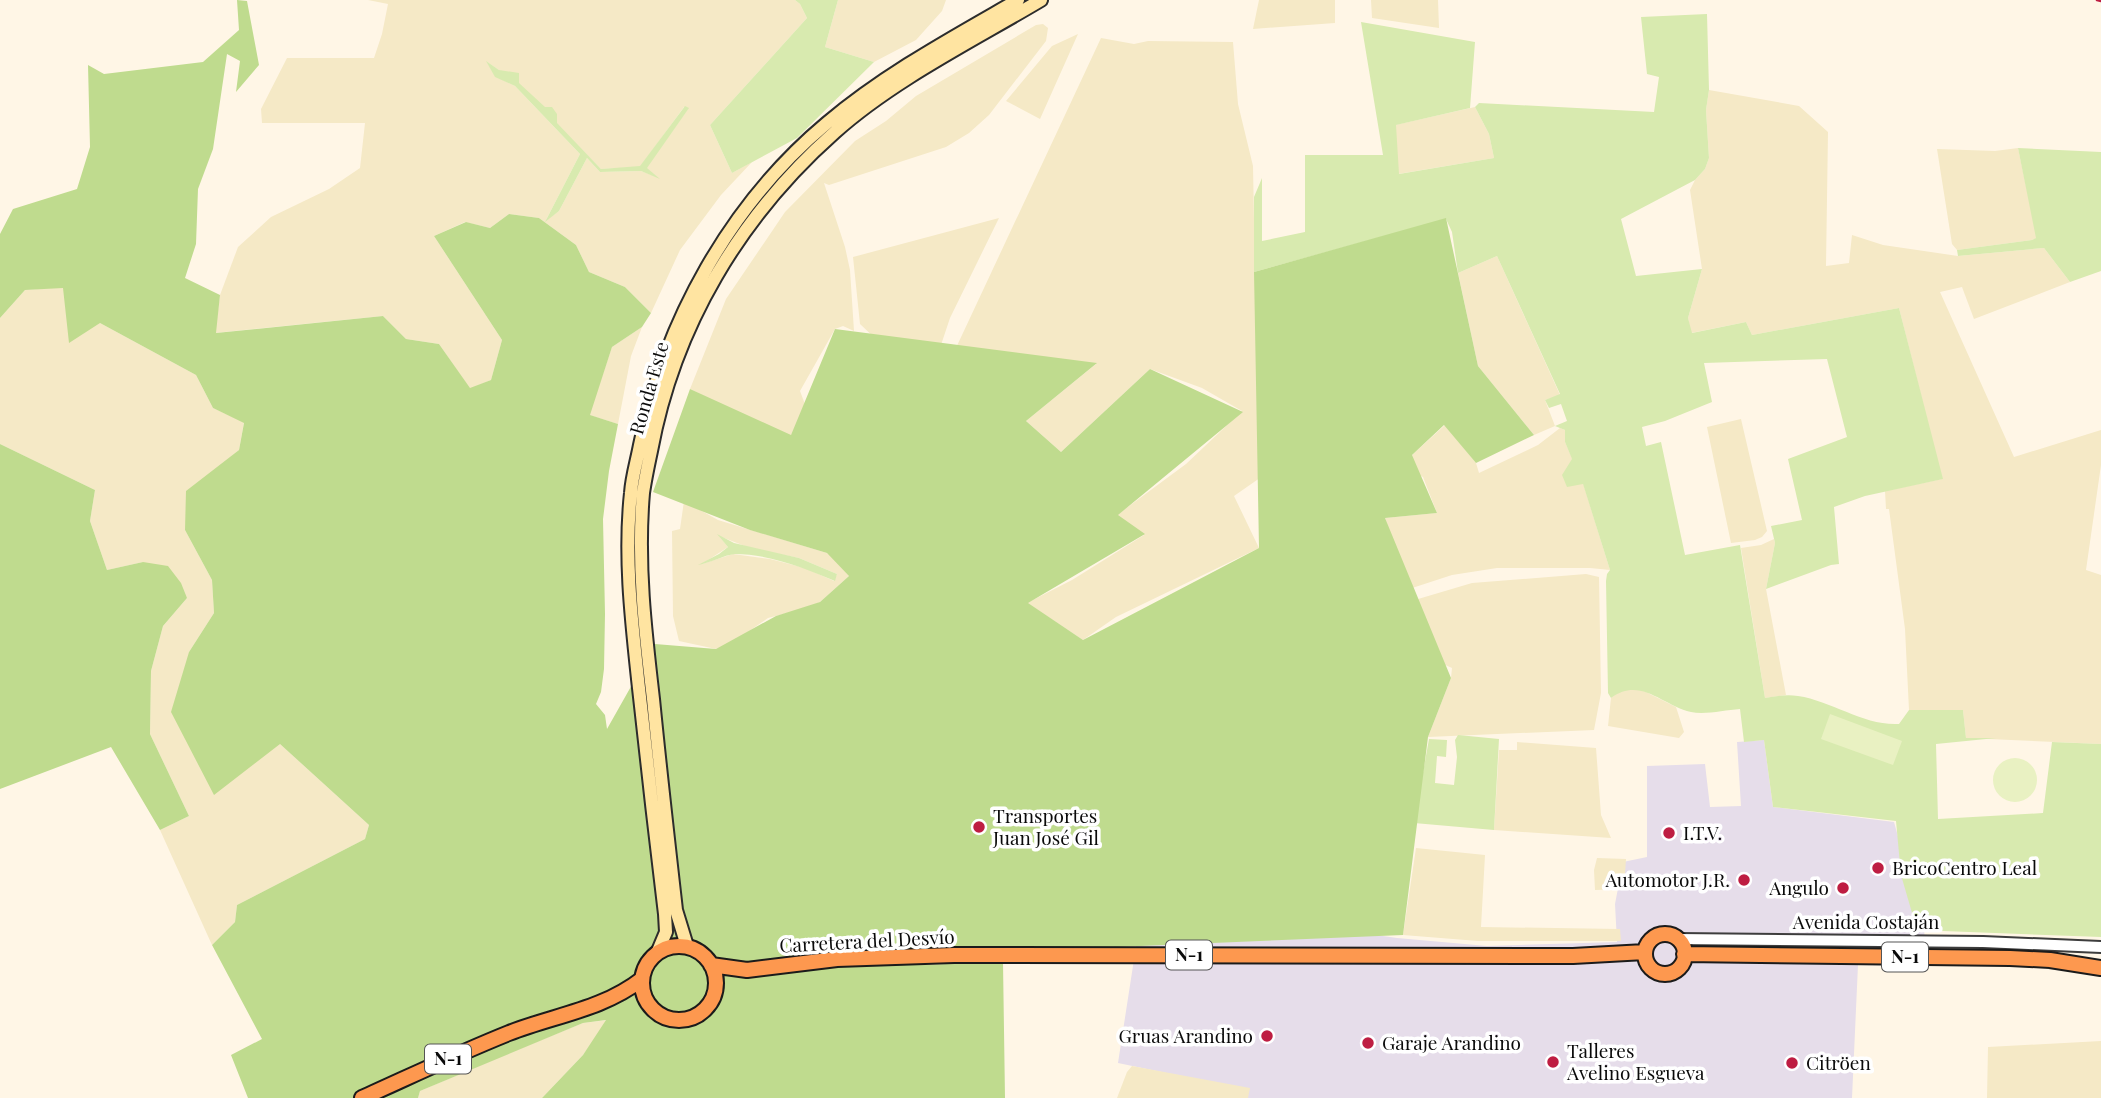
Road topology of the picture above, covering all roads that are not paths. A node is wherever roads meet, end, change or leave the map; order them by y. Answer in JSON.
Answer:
{"nodes":[{"id":1,"x":1018,"y":0,"type":"edge"},
{"id":2,"x":1041,"y":0,"type":"edge"},
{"id":3,"x":1677,"y":939,"type":"junction"},
{"id":4,"x":687,"y":946,"type":"junction"},
{"id":5,"x":2101,"y":947,"type":"edge"},
{"id":6,"x":658,"y":951,"type":"junction"},
{"id":7,"x":1645,"y":952,"type":"junction"},
{"id":8,"x":1684,"y":954,"type":"junction"},
{"id":9,"x":711,"y":965,"type":"junction"},
{"id":10,"x":2101,"y":968,"type":"edge"},
{"id":11,"x":747,"y":970,"type":"junction"},
{"id":12,"x":642,"y":979,"type":"junction"},
{"id":13,"x":715,"y":992,"type":"junction"},
{"id":14,"x":608,"y":1001,"type":"junction"},
{"id":15,"x":649,"y":1004,"type":"junction"},
{"id":16,"x":362,"y":1098,"type":"edge"}],
"edges":[{"from":1,"to":6,"type":"main road","name":"Ronda Este"},
{"from":2,"to":4,"type":"main road","name":"Ronda Este"},
{"from":3,"to":5,"type":"street","name":"Avenida Costaján"},
{"from":3,"to":7,"type":"highway"},
{"from":3,"to":8,"type":"highway"},
{"from":4,"to":6,"type":"highway"},
{"from":4,"to":9,"type":"highway"},
{"from":6,"to":12,"type":"highway","number":"N-1"},
{"from":7,"to":8,"type":"highway"},
{"from":7,"to":11,"type":"highway","name":"Carretera del Desvío","number":"N-1"},
{"from":8,"to":10,"type":"highway","name":"Avenida Costaján","number":"N-1"},
{"from":9,"to":11,"type":"highway","name":"Carretera del Desvío","number":"N-1"},
{"from":9,"to":13,"type":"highway"},
{"from":11,"to":13,"type":"highway","name":"Carretera del Desvío","number":"N-1"},
{"from":12,"to":14,"type":"highway","number":"N-1"},
{"from":12,"to":15,"type":"highway"},
{"from":13,"to":15,"type":"highway","number":"N-1"},
{"from":14,"to":15,"type":"highway","number":"N-1"},
{"from":14,"to":16,"type":"highway","number":"N-1"}]}
